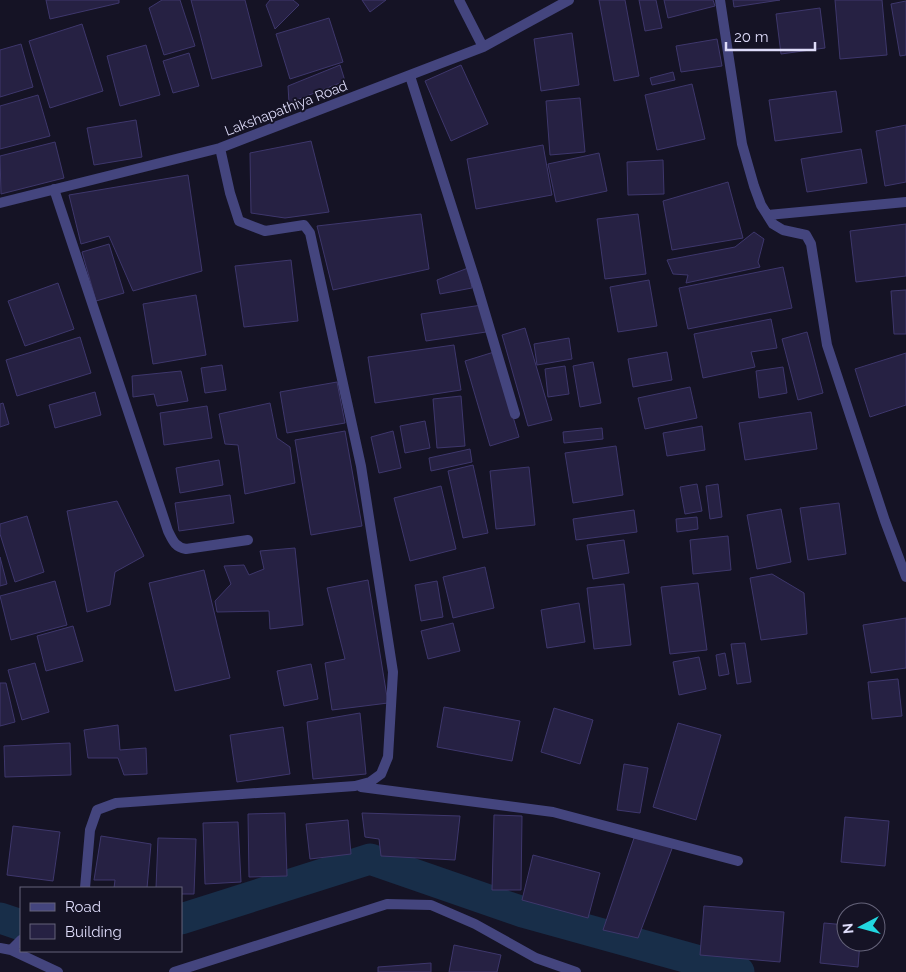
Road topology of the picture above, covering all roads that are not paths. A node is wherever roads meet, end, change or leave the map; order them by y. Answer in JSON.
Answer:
{"nodes":[{"id":1,"x":459,"y":0,"type":"edge"},
{"id":2,"x":569,"y":0,"type":"edge"},
{"id":3,"x":720,"y":0,"type":"edge"},
{"id":4,"x":483,"y":47,"type":"junction"},
{"id":5,"x":410,"y":76,"type":"junction"},
{"id":6,"x":220,"y":148,"type":"junction"},
{"id":7,"x":54,"y":189,"type":"junction"},
{"id":8,"x":906,"y":202,"type":"edge"},
{"id":9,"x":0,"y":203,"type":"edge"},
{"id":10,"x":768,"y":215,"type":"junction"},
{"id":11,"x":515,"y":414,"type":"dead end"},
{"id":12,"x":248,"y":540,"type":"dead end"},
{"id":13,"x":906,"y":577,"type":"edge"},
{"id":14,"x":355,"y":786,"type":"junction"},
{"id":15,"x":738,"y":862,"type":"dead end"},
{"id":16,"x":85,"y":887,"type":"edge"},
{"id":17,"x":20,"y":941,"type":"edge"},
{"id":18,"x":0,"y":948,"type":"edge"},
{"id":19,"x":11,"y":950,"type":"junction"},
{"id":20,"x":58,"y":972,"type":"edge"},
{"id":21,"x":174,"y":972,"type":"edge"},
{"id":22,"x":576,"y":972,"type":"edge"}],
"edges":[{"from":1,"to":4,"type":"street"},
{"from":2,"to":4,"type":"street","name":"Lakshapathiya Road"},
{"from":3,"to":10,"type":"street"},
{"from":4,"to":5,"type":"street","name":"Lakshapathiya Road"},
{"from":5,"to":6,"type":"street","name":"Lakshapathiya Road"},
{"from":5,"to":11,"type":"street"},
{"from":6,"to":7,"type":"street","name":"Lakshapathiya Road"},
{"from":6,"to":14,"type":"street"},
{"from":7,"to":9,"type":"street","name":"Lakshapathiya Road"},
{"from":7,"to":12,"type":"street"},
{"from":8,"to":10,"type":"street"},
{"from":10,"to":13,"type":"street"},
{"from":14,"to":15,"type":"street"},
{"from":14,"to":16,"type":"street"},
{"from":17,"to":19,"type":"street"},
{"from":18,"to":19,"type":"street"},
{"from":19,"to":20,"type":"street"},
{"from":21,"to":22,"type":"street"}]}
